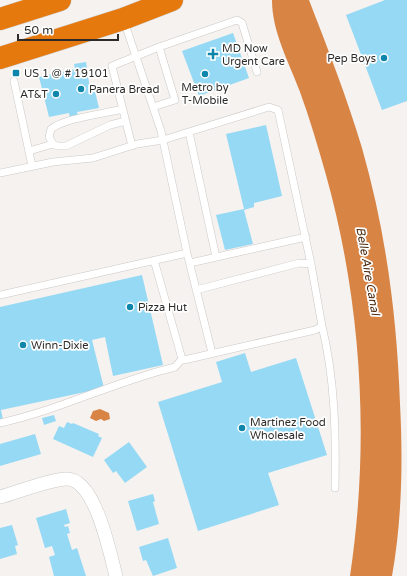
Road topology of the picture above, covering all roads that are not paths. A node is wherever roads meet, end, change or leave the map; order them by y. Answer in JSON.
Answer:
{"nodes":[{"id":1,"x":60,"y":0,"type":"edge"},
{"id":2,"x":172,"y":0,"type":"edge"},
{"id":3,"x":0,"y":19,"type":"edge"},
{"id":4,"x":123,"y":19,"type":"junction"},
{"id":5,"x":159,"y":47,"type":"junction"},
{"id":6,"x":136,"y":56,"type":"junction"},
{"id":7,"x":0,"y":58,"type":"edge"},
{"id":8,"x":257,"y":72,"type":"dead end"},
{"id":9,"x":14,"y":80,"type":"dead end"},
{"id":10,"x":153,"y":107,"type":"junction"},
{"id":11,"x":123,"y":109,"type":"junction"},
{"id":12,"x":126,"y":121,"type":"junction"},
{"id":13,"x":189,"y":132,"type":"junction"},
{"id":14,"x":163,"y":140,"type":"junction"},
{"id":15,"x":53,"y":144,"type":"junction"},
{"id":16,"x":132,"y":146,"type":"junction"},
{"id":17,"x":29,"y":151,"type":"junction"},
{"id":18,"x":32,"y":166,"type":"junction"},
{"id":19,"x":0,"y":173,"type":"edge"},
{"id":20,"x":306,"y":237,"type":"junction"},
{"id":21,"x":187,"y":253,"type":"junction"},
{"id":22,"x":216,"y":257,"type":"junction"},
{"id":23,"x":154,"y":260,"type":"junction"},
{"id":24,"x":190,"y":263,"type":"junction"},
{"id":25,"x":311,"y":264,"type":"junction"},
{"id":26,"x":196,"y":290,"type":"junction"},
{"id":27,"x":0,"y":295,"type":"edge"},
{"id":28,"x":322,"y":326,"type":"junction"},
{"id":29,"x":212,"y":353,"type":"junction"},
{"id":30,"x":182,"y":358,"type":"junction"},
{"id":31,"x":0,"y":423,"type":"edge"},
{"id":32,"x":335,"y":488,"type":"dead end"},
{"id":33,"x":0,"y":497,"type":"edge"},
{"id":34,"x":116,"y":576,"type":"edge"}],
"edges":[{"from":1,"to":3,"type":"highway"},
{"from":2,"to":4,"type":"highway"},
{"from":4,"to":6,"type":"lane"},
{"from":4,"to":7,"type":"highway"},
{"from":5,"to":6,"type":"lane"},
{"from":5,"to":8,"type":"lane"},
{"from":5,"to":10,"type":"lane"},
{"from":6,"to":10,"type":"lane"},
{"from":6,"to":11,"type":"lane"},
{"from":9,"to":17,"type":"lane"},
{"from":10,"to":14,"type":"lane"},
{"from":11,"to":12,"type":"lane"},
{"from":11,"to":15,"type":"lane"},
{"from":12,"to":15,"type":"lane"},
{"from":12,"to":16,"type":"lane"},
{"from":13,"to":14,"type":"lane"},
{"from":13,"to":20,"type":"lane"},
{"from":13,"to":22,"type":"lane"},
{"from":14,"to":16,"type":"lane"},
{"from":14,"to":21,"type":"lane"},
{"from":15,"to":17,"type":"lane"},
{"from":16,"to":18,"type":"lane"},
{"from":17,"to":18,"type":"lane"},
{"from":18,"to":19,"type":"lane"},
{"from":20,"to":22,"type":"lane"},
{"from":20,"to":25,"type":"lane"},
{"from":21,"to":23,"type":"lane"},
{"from":21,"to":24,"type":"lane"},
{"from":22,"to":24,"type":"lane"},
{"from":23,"to":27,"type":"lane"},
{"from":23,"to":30,"type":"lane"},
{"from":24,"to":26,"type":"lane"},
{"from":25,"to":26,"type":"lane"},
{"from":25,"to":28,"type":"lane"},
{"from":26,"to":29,"type":"lane"},
{"from":28,"to":29,"type":"lane"},
{"from":28,"to":32,"type":"lane"},
{"from":29,"to":30,"type":"lane"},
{"from":30,"to":31,"type":"lane"},
{"from":33,"to":34,"type":"street"}]}
